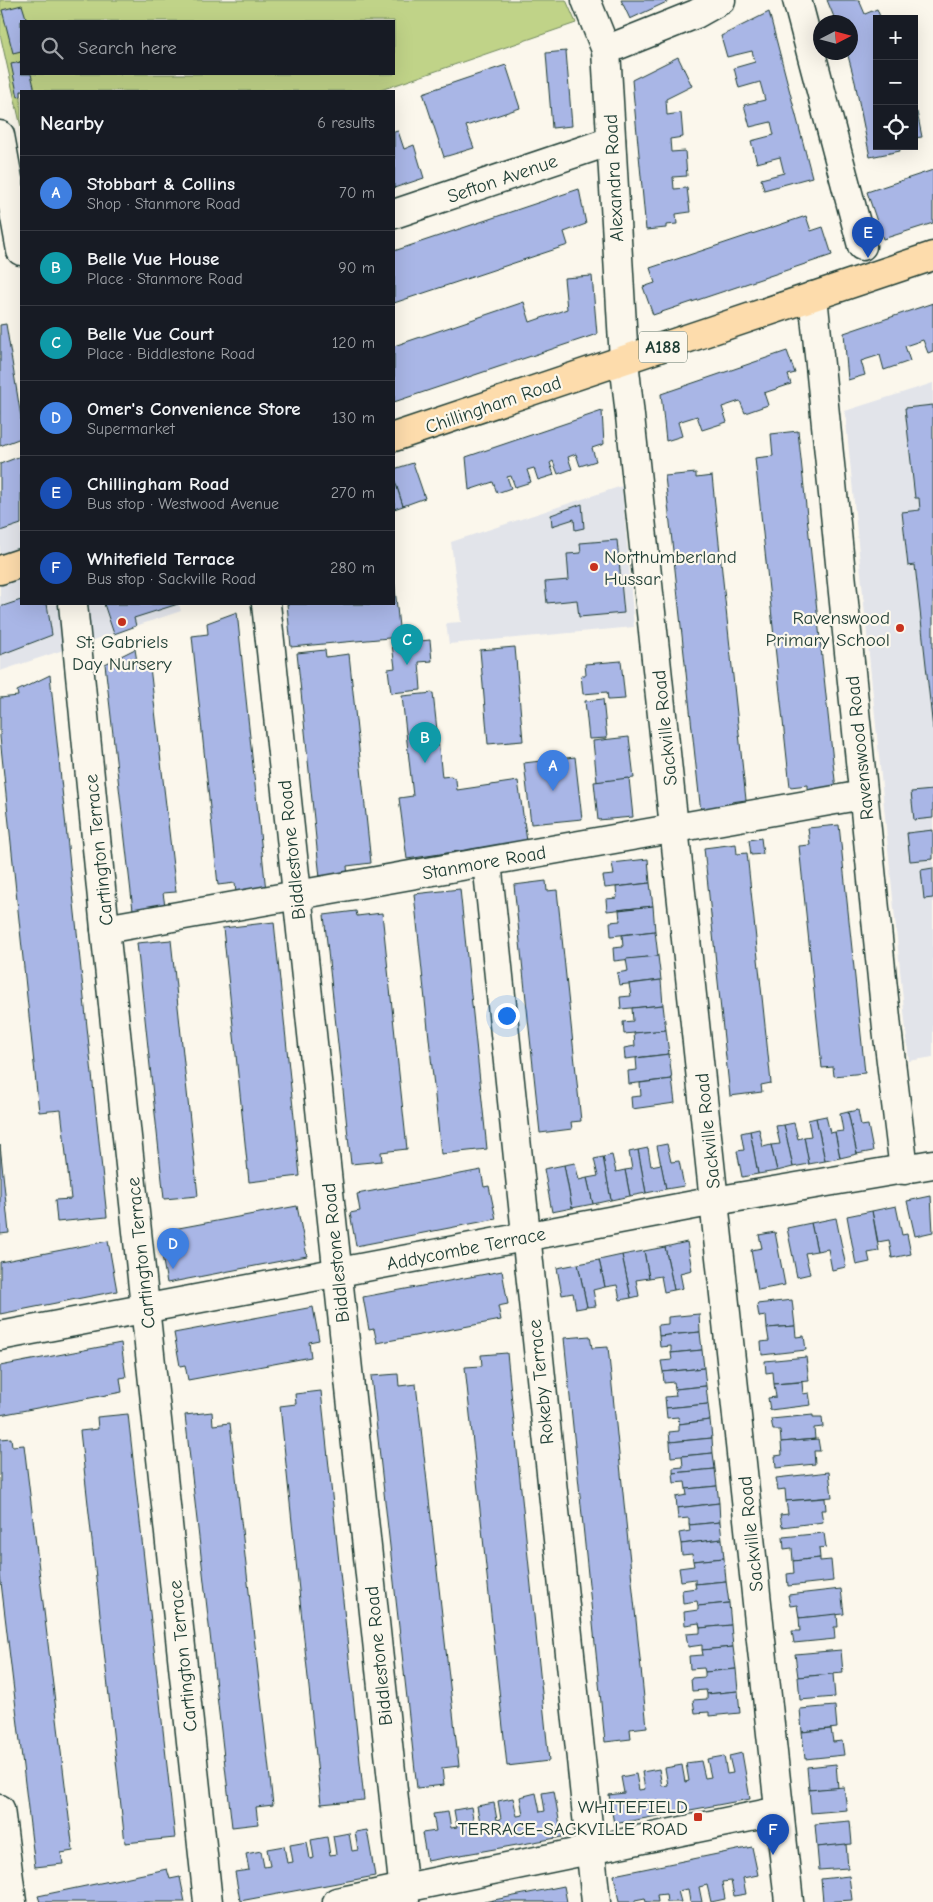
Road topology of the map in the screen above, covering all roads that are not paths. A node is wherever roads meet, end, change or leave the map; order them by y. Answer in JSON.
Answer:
{"nodes":[{"id":1,"x":586,"y":0,"type":"edge"},
{"id":2,"x":721,"y":0,"type":"edge"},
{"id":3,"x":797,"y":0,"type":"edge"},
{"id":4,"x":606,"y":50,"type":"junction"},
{"id":5,"x":0,"y":134,"type":"edge"},
{"id":6,"x":611,"y":141,"type":"junction"},
{"id":7,"x":7,"y":204,"type":"edge"},
{"id":8,"x":395,"y":214,"type":"edge"},
{"id":9,"x":862,"y":246,"type":"dead end"},
{"id":10,"x":20,"y":248,"type":"edge"},
{"id":11,"x":933,"y":256,"type":"edge"},
{"id":12,"x":813,"y":296,"type":"junction"},
{"id":13,"x":624,"y":360,"type":"junction"},
{"id":14,"x":395,"y":437,"type":"edge"},
{"id":15,"x":20,"y":563,"type":"edge"},
{"id":16,"x":0,"y":570,"type":"edge"},
{"id":17,"x":73,"y":605,"type":"edge"},
{"id":18,"x":266,"y":605,"type":"edge"},
{"id":19,"x":863,"y":795,"type":"junction"},
{"id":20,"x":674,"y":829,"type":"junction"},
{"id":21,"x":486,"y":862,"type":"junction"},
{"id":22,"x":296,"y":895,"type":"junction"},
{"id":23,"x":106,"y":928,"type":"junction"},
{"id":24,"x":933,"y":1164,"type":"edge"},
{"id":25,"x":904,"y":1170,"type":"junction"},
{"id":26,"x":715,"y":1201,"type":"junction"},
{"id":27,"x":525,"y":1237,"type":"junction"},
{"id":28,"x":337,"y":1272,"type":"junction"},
{"id":29,"x":145,"y":1308,"type":"junction"},
{"id":30,"x":0,"y":1336,"type":"edge"},
{"id":31,"x":0,"y":1809,"type":"edge"},
{"id":32,"x":779,"y":1810,"type":"junction"},
{"id":33,"x":590,"y":1850,"type":"junction"},
{"id":34,"x":404,"y":1895,"type":"edge"},
{"id":35,"x":12,"y":1902,"type":"edge"},
{"id":36,"x":208,"y":1902,"type":"edge"},
{"id":37,"x":337,"y":1902,"type":"edge"},
{"id":38,"x":596,"y":1902,"type":"edge"},
{"id":39,"x":789,"y":1902,"type":"edge"}],
"edges":[{"from":1,"to":4,"type":"street","name":"Alexandra Road"},
{"from":2,"to":4,"type":"street"},
{"from":3,"to":9,"type":"street"},
{"from":4,"to":6,"type":"street","name":"Alexandra Road"},
{"from":5,"to":7,"type":"street"},
{"from":6,"to":8,"type":"street","name":"Sefton Avenue"},
{"from":6,"to":13,"type":"street","name":"Alexandra Road"},
{"from":7,"to":10,"type":"street"},
{"from":11,"to":12,"type":"main road","name":"Chillingham Road","number":"A188"},
{"from":12,"to":13,"type":"main road","name":"Chillingham Road","number":"A188"},
{"from":12,"to":19,"type":"street","name":"Ravenswood Road"},
{"from":13,"to":14,"type":"main road","name":"Chillingham Road","number":"A188"},
{"from":13,"to":20,"type":"street","name":"Sackville Road"},
{"from":15,"to":16,"type":"main road"},
{"from":17,"to":23,"type":"street","name":"Cartington Terrace"},
{"from":18,"to":22,"type":"street","name":"Biddlestone Road"},
{"from":19,"to":20,"type":"street","name":"Stanmore Road"},
{"from":19,"to":25,"type":"street","name":"Ravenswood Road"},
{"from":20,"to":21,"type":"street","name":"Stanmore Road"},
{"from":20,"to":26,"type":"street","name":"Sackville Road"},
{"from":21,"to":22,"type":"street","name":"Stanmore Road"},
{"from":21,"to":27,"type":"street","name":"Rokeby Terrace"},
{"from":22,"to":23,"type":"street","name":"Stanmore Road"},
{"from":22,"to":28,"type":"street","name":"Biddlestone Road"},
{"from":23,"to":29,"type":"street","name":"Cartington Terrace"},
{"from":24,"to":25,"type":"street","name":"Addycombe Terrace"},
{"from":25,"to":26,"type":"street","name":"Addycombe Terrace"},
{"from":26,"to":27,"type":"street","name":"Addycombe Terrace"},
{"from":26,"to":32,"type":"street","name":"Sackville Road"},
{"from":27,"to":28,"type":"street","name":"Addycombe Terrace"},
{"from":27,"to":33,"type":"street","name":"Rokeby Terrace"},
{"from":28,"to":29,"type":"street","name":"Addycombe Terrace"},
{"from":28,"to":34,"type":"street","name":"Biddlestone Road"},
{"from":29,"to":30,"type":"street","name":"Addycombe Terrace"},
{"from":29,"to":36,"type":"street","name":"Cartington Terrace"},
{"from":31,"to":35,"type":"street"},
{"from":32,"to":33,"type":"street"},
{"from":32,"to":39,"type":"street","name":"Sackville Road"},
{"from":33,"to":34,"type":"street"},
{"from":33,"to":38,"type":"street","name":"Rokeby Terrace"},
{"from":34,"to":37,"type":"street"}]}
